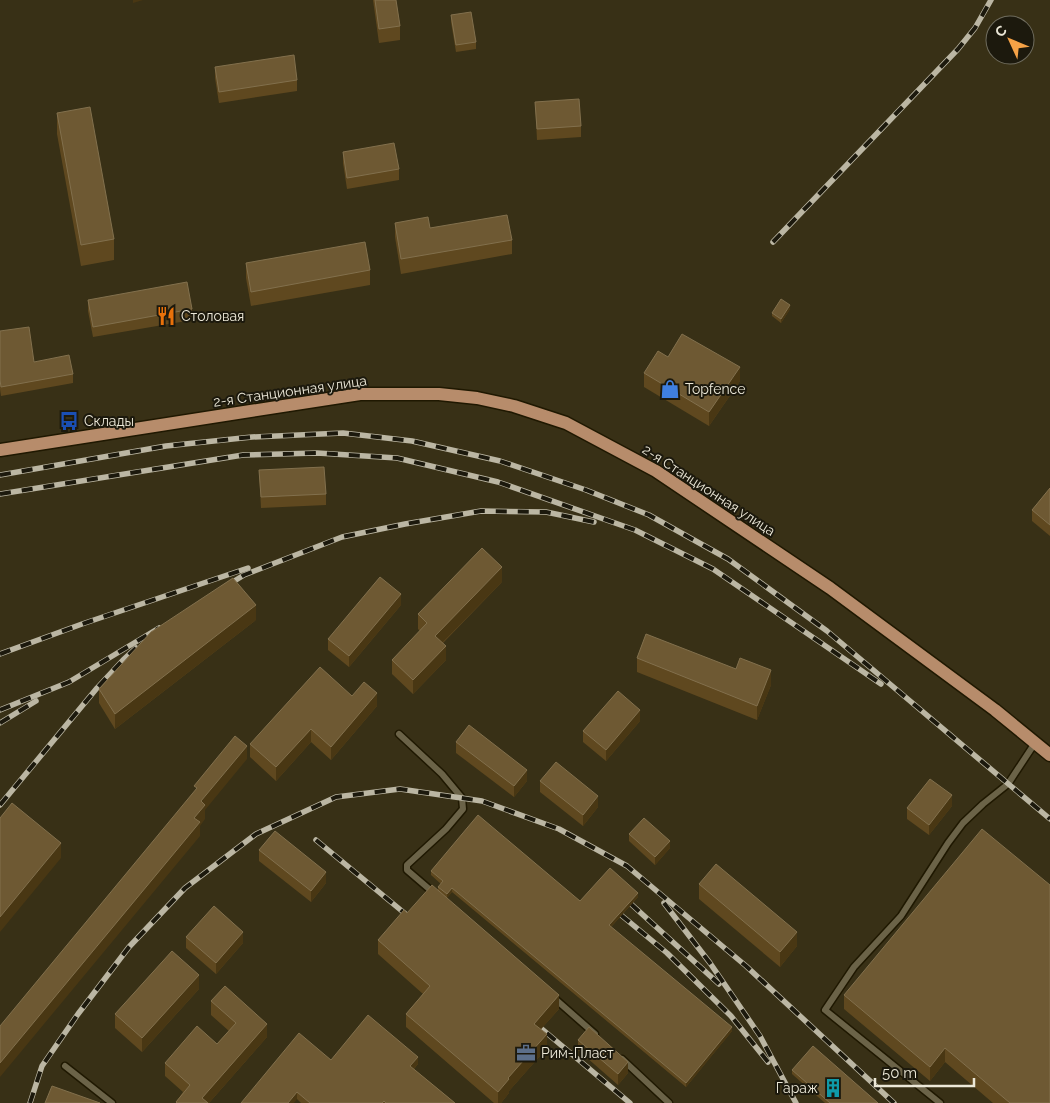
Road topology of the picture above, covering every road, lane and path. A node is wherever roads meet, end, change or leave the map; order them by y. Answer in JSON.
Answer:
{"nodes":[{"id":1,"x":0,"y":450,"type":"edge"},
{"id":2,"x":399,"y":734,"type":"dead end"},
{"id":3,"x":1035,"y":743,"type":"junction"},
{"id":4,"x":1050,"y":755,"type":"edge"},
{"id":5,"x":443,"y":902,"type":"edge"},
{"id":6,"x":546,"y":991,"type":"edge"},
{"id":7,"x":598,"y":1036,"type":"edge"},
{"id":8,"x":619,"y":1056,"type":"edge"},
{"id":9,"x":65,"y":1066,"type":"dead end"},
{"id":10,"x":112,"y":1103,"type":"edge"},
{"id":11,"x":669,"y":1103,"type":"edge"},
{"id":12,"x":940,"y":1103,"type":"edge"}],
"edges":[{"from":1,"to":3,"type":"main road","name":"2-я Станционная улица"},
{"from":2,"to":5,"type":"lane"},
{"from":3,"to":4,"type":"main road","name":"2-я Станционная улица"},
{"from":3,"to":12,"type":"lane"},
{"from":6,"to":7,"type":"lane"},
{"from":8,"to":11,"type":"lane"},
{"from":9,"to":10,"type":"lane"}]}
